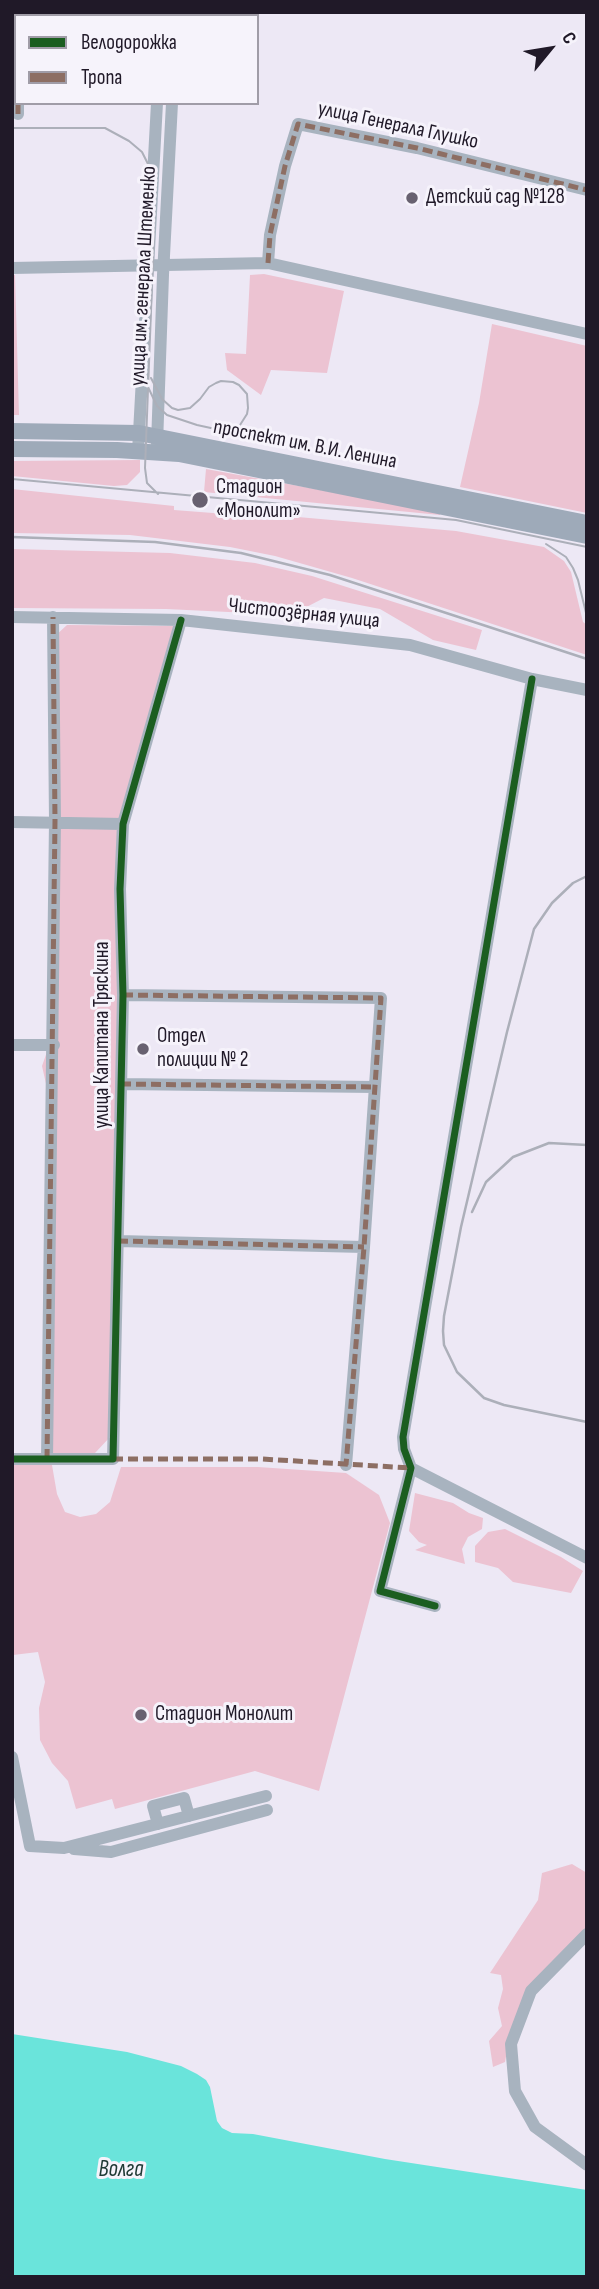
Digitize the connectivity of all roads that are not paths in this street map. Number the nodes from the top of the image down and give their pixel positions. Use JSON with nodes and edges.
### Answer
{"nodes":[{"id":1,"x":157,"y":105,"type":"edge"},
{"id":2,"x":172,"y":105,"type":"edge"},
{"id":3,"x":587,"y":190,"type":"edge"},
{"id":4,"x":268,"y":263,"type":"junction"},
{"id":5,"x":149,"y":264,"type":"junction"},
{"id":6,"x":163,"y":264,"type":"junction"},
{"id":7,"x":12,"y":268,"type":"edge"},
{"id":8,"x":587,"y":334,"type":"edge"},
{"id":9,"x":12,"y":431,"type":"edge"},
{"id":10,"x":139,"y":433,"type":"junction"},
{"id":11,"x":157,"y":444,"type":"junction"},
{"id":12,"x":12,"y":449,"type":"edge"},
{"id":13,"x":138,"y":451,"type":"junction"},
{"id":14,"x":587,"y":523,"type":"edge"},
{"id":15,"x":587,"y":536,"type":"edge"},
{"id":16,"x":12,"y":617,"type":"edge"},
{"id":17,"x":53,"y":617,"type":"junction"},
{"id":18,"x":181,"y":620,"type":"junction"},
{"id":19,"x":532,"y":679,"type":"junction"},
{"id":20,"x":587,"y":690,"type":"edge"},
{"id":21,"x":55,"y":821,"type":"junction"},
{"id":22,"x":12,"y":822,"type":"edge"},
{"id":23,"x":123,"y":824,"type":"junction"},
{"id":24,"x":123,"y":995,"type":"junction"},
{"id":25,"x":12,"y":1045,"type":"edge"},
{"id":26,"x":54,"y":1045,"type":"junction"},
{"id":27,"x":121,"y":1084,"type":"junction"},
{"id":28,"x":376,"y":1087,"type":"junction"},
{"id":29,"x":118,"y":1241,"type":"junction"},
{"id":30,"x":364,"y":1247,"type":"junction"},
{"id":31,"x":12,"y":1459,"type":"edge"},
{"id":32,"x":47,"y":1459,"type":"junction"},
{"id":33,"x":346,"y":1465,"type":"dead end"},
{"id":34,"x":411,"y":1468,"type":"junction"},
{"id":35,"x":587,"y":1558,"type":"edge"},
{"id":36,"x":435,"y":1606,"type":"dead end"},
{"id":37,"x":12,"y":1757,"type":"edge"},
{"id":38,"x":14,"y":1779,"type":"edge"},
{"id":39,"x":266,"y":1796,"type":"dead end"},
{"id":40,"x":169,"y":1802,"type":"junction"},
{"id":41,"x":267,"y":1810,"type":"dead end"},
{"id":42,"x":189,"y":1815,"type":"junction"},
{"id":43,"x":174,"y":1819,"type":"junction"},
{"id":44,"x":158,"y":1824,"type":"junction"},
{"id":45,"x":107,"y":1837,"type":"junction"},
{"id":46,"x":64,"y":1848,"type":"junction"},
{"id":47,"x":111,"y":1852,"type":"junction"},
{"id":48,"x":587,"y":1934,"type":"edge"},
{"id":49,"x":587,"y":2165,"type":"edge"}],
"edges":[{"from":1,"to":5,"type":"street","name":"улица им. генерала Штеменко"},
{"from":2,"to":6,"type":"street","name":"улица им. генерала Штеменко"},
{"from":3,"to":4,"type":"street","name":"улица Генерала Глушко"},
{"from":4,"to":6,"type":"street"},
{"from":4,"to":8,"type":"street"},
{"from":5,"to":6,"type":"street"},
{"from":5,"to":7,"type":"street"},
{"from":5,"to":10,"type":"street","name":"улица им. генерала Штеменко"},
{"from":6,"to":11,"type":"street","name":"улица им. генерала Штеменко"},
{"from":9,"to":10,"type":"main road","name":"проспект им. В.И. Ленина"},
{"from":10,"to":11,"type":"main road","name":"проспект им. В.И. Ленина"},
{"from":10,"to":13,"type":"street","name":"улица им. генерала Штеменко"},
{"from":11,"to":13,"type":"main road","name":"проспект им. В.И. Ленина"},
{"from":11,"to":14,"type":"main road","name":"проспект им. В.И. Ленина"},
{"from":11,"to":15,"type":"main road","name":"проспект им. В.И. Ленина"},
{"from":12,"to":13,"type":"main road","name":"проспект им. В.И. Ленина"},
{"from":16,"to":17,"type":"street","name":"Чистоозёрная улица"},
{"from":17,"to":18,"type":"street","name":"Чистоозёрная улица"},
{"from":17,"to":21,"type":"street"},
{"from":18,"to":19,"type":"street","name":"Чистоозёрная улица"},
{"from":18,"to":23,"type":"street","name":"улица Капитана Тряскина"},
{"from":19,"to":20,"type":"street","name":"Чистоозёрная улица"},
{"from":19,"to":34,"type":"street"},
{"from":21,"to":22,"type":"street"},
{"from":21,"to":23,"type":"street"},
{"from":21,"to":26,"type":"street"},
{"from":23,"to":24,"type":"street","name":"улица Капитана Тряскина"},
{"from":24,"to":27,"type":"street","name":"улица Капитана Тряскина"},
{"from":24,"to":28,"type":"street"},
{"from":25,"to":26,"type":"street"},
{"from":26,"to":32,"type":"street"},
{"from":27,"to":28,"type":"street"},
{"from":27,"to":29,"type":"street","name":"улица Капитана Тряскина"},
{"from":28,"to":30,"type":"street"},
{"from":29,"to":30,"type":"street"},
{"from":29,"to":32,"type":"street","name":"улица Капитана Тряскина"},
{"from":30,"to":33,"type":"street"},
{"from":31,"to":32,"type":"street"},
{"from":34,"to":35,"type":"street"},
{"from":34,"to":36,"type":"street"},
{"from":37,"to":38,"type":"street"},
{"from":38,"to":46,"type":"street"},
{"from":39,"to":42,"type":"street"},
{"from":40,"to":42,"type":"street"},
{"from":40,"to":43,"type":"street"},
{"from":40,"to":44,"type":"street"},
{"from":41,"to":47,"type":"street"},
{"from":42,"to":43,"type":"street"},
{"from":43,"to":44,"type":"street"},
{"from":44,"to":45,"type":"street"},
{"from":45,"to":46,"type":"street"},
{"from":45,"to":47,"type":"street"},
{"from":46,"to":47,"type":"street"},
{"from":48,"to":49,"type":"street"}]}
